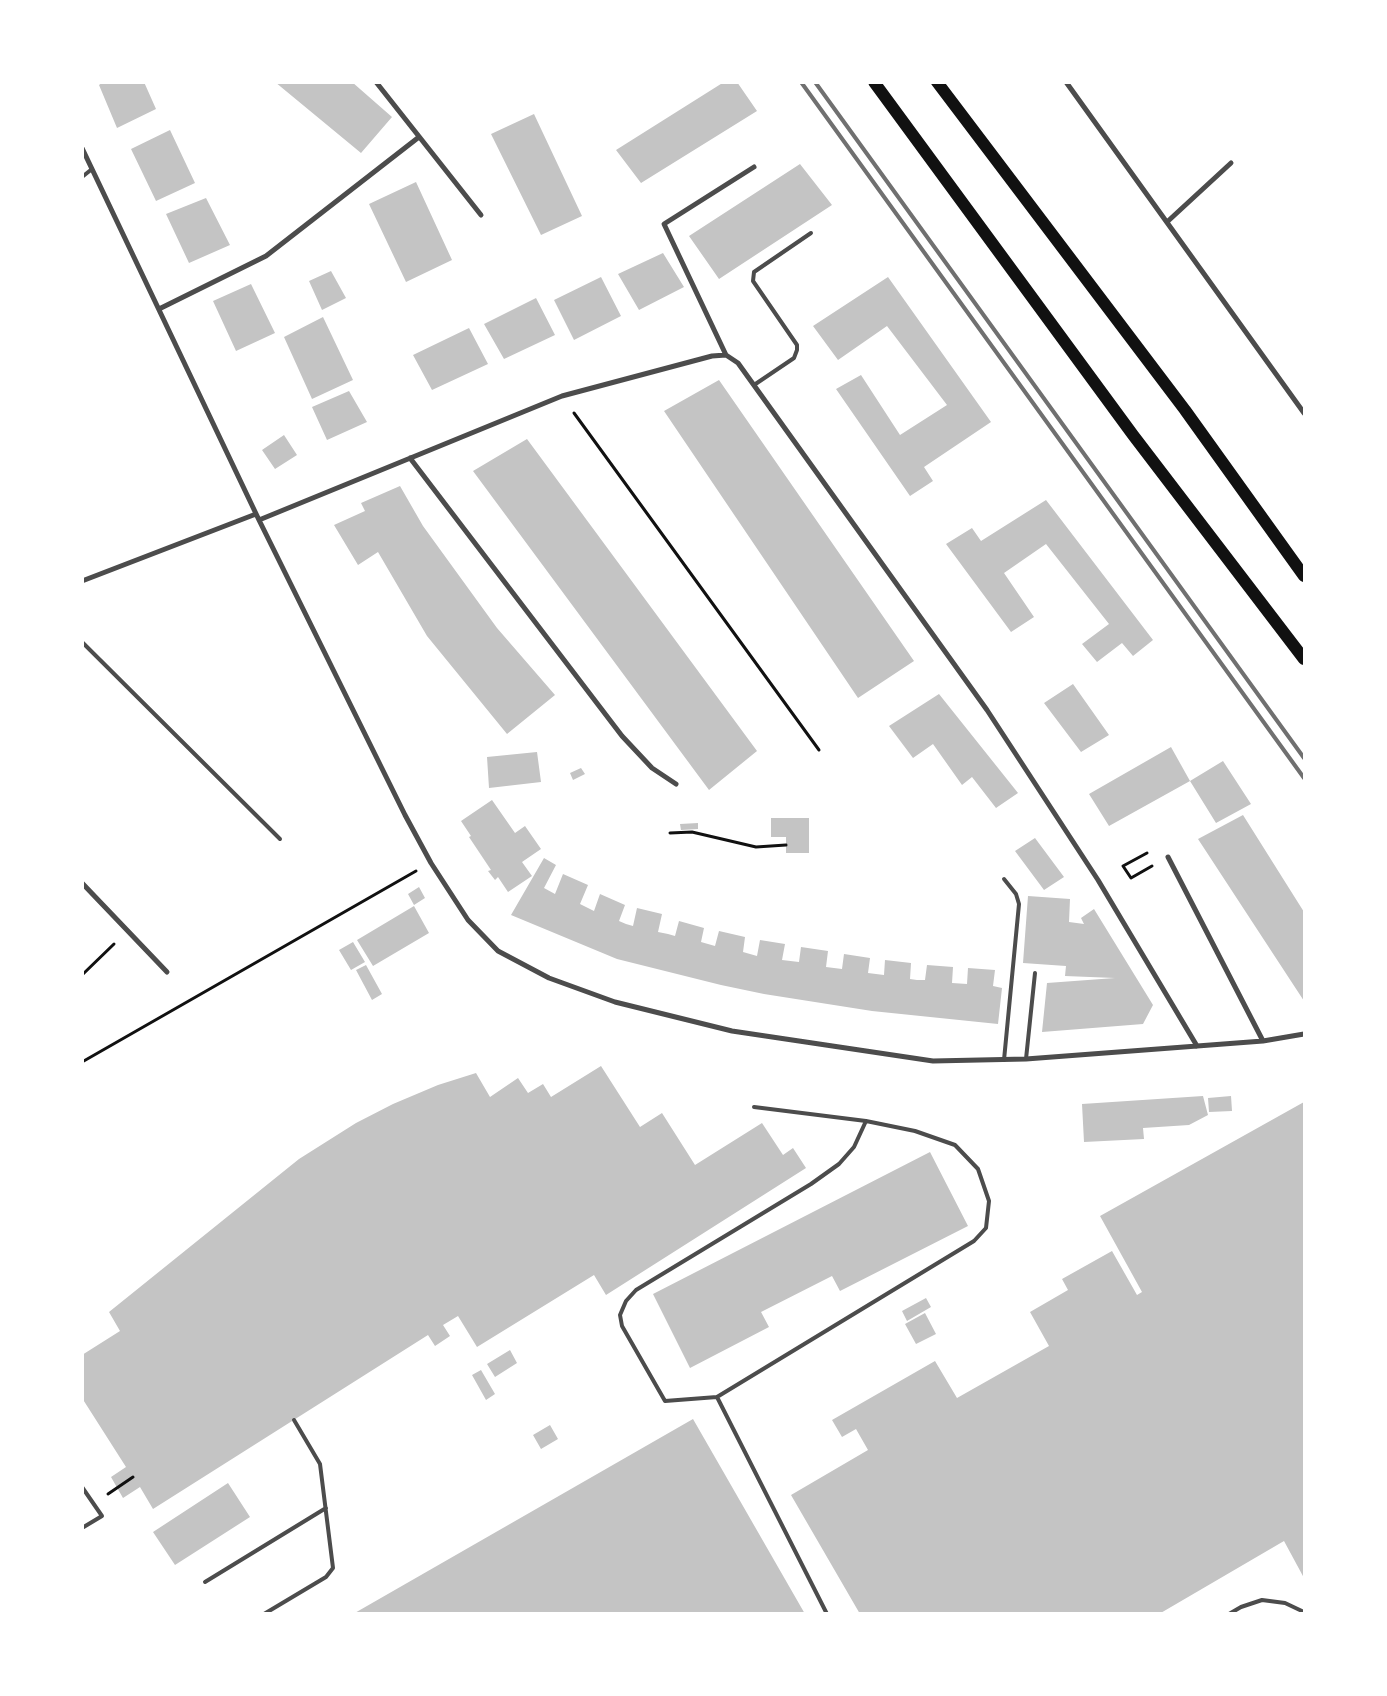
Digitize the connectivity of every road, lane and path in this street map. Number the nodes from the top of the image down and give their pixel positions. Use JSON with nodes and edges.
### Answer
{"nodes":[{"id":1,"x":376,"y":82,"type":"edge"},
{"id":2,"x":874,"y":82,"type":"edge"},
{"id":3,"x":936,"y":82,"type":"edge"},
{"id":4,"x":1066,"y":82,"type":"edge"},
{"id":5,"x":419,"y":137,"type":"junction"},
{"id":6,"x":82,"y":148,"type":"edge"},
{"id":7,"x":1231,"y":163,"type":"dead end"},
{"id":8,"x":754,"y":167,"type":"dead end"},
{"id":9,"x":92,"y":169,"type":"junction"},
{"id":10,"x":82,"y":177,"type":"edge"},
{"id":11,"x":481,"y":215,"type":"dead end"},
{"id":12,"x":1167,"y":222,"type":"junction"},
{"id":13,"x":811,"y":233,"type":"dead end"},
{"id":14,"x":159,"y":309,"type":"junction"},
{"id":15,"x":726,"y":355,"type":"junction"},
{"id":16,"x":754,"y":385,"type":"junction"},
{"id":17,"x":562,"y":396,"type":"junction"},
{"id":18,"x":1304,"y":413,"type":"edge"},
{"id":19,"x":410,"y":458,"type":"junction"},
{"id":20,"x":256,"y":514,"type":"junction"},
{"id":21,"x":259,"y":520,"type":"junction"},
{"id":22,"x":1304,"y":576,"type":"edge"},
{"id":23,"x":82,"y":581,"type":"edge"},
{"id":24,"x":82,"y":642,"type":"edge"},
{"id":25,"x":1304,"y":659,"type":"edge"},
{"id":26,"x":819,"y":750,"type":"dead end"},
{"id":27,"x":676,"y":784,"type":"dead end"},
{"id":28,"x":670,"y":833,"type":"dead end"},
{"id":29,"x":280,"y":839,"type":"dead end"},
{"id":30,"x":786,"y":845,"type":"dead end"},
{"id":31,"x":1147,"y":853,"type":"dead end"},
{"id":32,"x":1168,"y":857,"type":"joint"},
{"id":33,"x":431,"y":863,"type":"junction"},
{"id":34,"x":1004,"y":879,"type":"dead end"},
{"id":35,"x":82,"y":883,"type":"edge"},
{"id":36,"x":128,"y":932,"type":"junction"},
{"id":37,"x":167,"y":972,"type":"dead end"},
{"id":38,"x":1035,"y":972,"type":"dead end"},
{"id":39,"x":82,"y":975,"type":"edge"},
{"id":40,"x":1304,"y":1034,"type":"edge"},
{"id":41,"x":1263,"y":1041,"type":"junction"},
{"id":42,"x":1197,"y":1046,"type":"junction"},
{"id":43,"x":1026,"y":1059,"type":"junction"},
{"id":44,"x":1004,"y":1060,"type":"junction"},
{"id":45,"x":82,"y":1062,"type":"edge"},
{"id":46,"x":754,"y":1107,"type":"dead end"},
{"id":47,"x":866,"y":1121,"type":"junction"},
{"id":48,"x":717,"y":1397,"type":"junction"},
{"id":49,"x":294,"y":1420,"type":"dead end"},
{"id":50,"x":82,"y":1487,"type":"edge"},
{"id":51,"x":326,"y":1508,"type":"junction"},
{"id":52,"x":82,"y":1528,"type":"edge"},
{"id":53,"x":206,"y":1582,"type":"dead end"},
{"id":54,"x":1304,"y":1612,"type":"edge"},
{"id":55,"x":264,"y":1614,"type":"edge"},
{"id":56,"x":827,"y":1614,"type":"edge"},
{"id":57,"x":1228,"y":1614,"type":"edge"}],
"edges":[{"from":1,"to":5,"type":"street"},
{"from":2,"to":25,"type":"main road"},
{"from":3,"to":22,"type":"main road"},
{"from":4,"to":12,"type":"street"},
{"from":5,"to":11,"type":"street"},
{"from":5,"to":14,"type":"street"},
{"from":6,"to":9,"type":"street"},
{"from":7,"to":12,"type":"street"},
{"from":8,"to":15,"type":"street"},
{"from":9,"to":10,"type":"lane"},
{"from":9,"to":14,"type":"street"},
{"from":12,"to":18,"type":"street"},
{"from":13,"to":16,"type":"lane"},
{"from":14,"to":20,"type":"street"},
{"from":15,"to":16,"type":"street"},
{"from":15,"to":17,"type":"street"},
{"from":16,"to":42,"type":"street"},
{"from":17,"to":19,"type":"street"},
{"from":17,"to":26,"type":"path"},
{"from":19,"to":21,"type":"street"},
{"from":19,"to":27,"type":"street"},
{"from":20,"to":21,"type":"street"},
{"from":20,"to":23,"type":"street"},
{"from":21,"to":33,"type":"street"},
{"from":24,"to":29,"type":"lane"},
{"from":28,"to":30,"type":"path"},
{"from":31,"to":32,"type":"path"},
{"from":32,"to":41,"type":"street"},
{"from":33,"to":44,"type":"street"},
{"from":33,"to":45,"type":"path"},
{"from":34,"to":44,"type":"lane"},
{"from":35,"to":36,"type":"street"},
{"from":36,"to":37,"type":"street"},
{"from":36,"to":39,"type":"path"},
{"from":38,"to":43,"type":"lane"},
{"from":40,"to":41,"type":"street"},
{"from":41,"to":42,"type":"street"},
{"from":42,"to":43,"type":"street"},
{"from":43,"to":44,"type":"street"},
{"from":46,"to":47,"type":"lane"},
{"from":47,"to":48,"type":"lane"},
{"from":47,"to":48,"type":"lane"},
{"from":48,"to":56,"type":"lane"},
{"from":49,"to":51,"type":"lane"},
{"from":50,"to":52,"type":"lane"},
{"from":51,"to":53,"type":"lane"},
{"from":51,"to":55,"type":"lane"},
{"from":54,"to":57,"type":"lane"}]}
